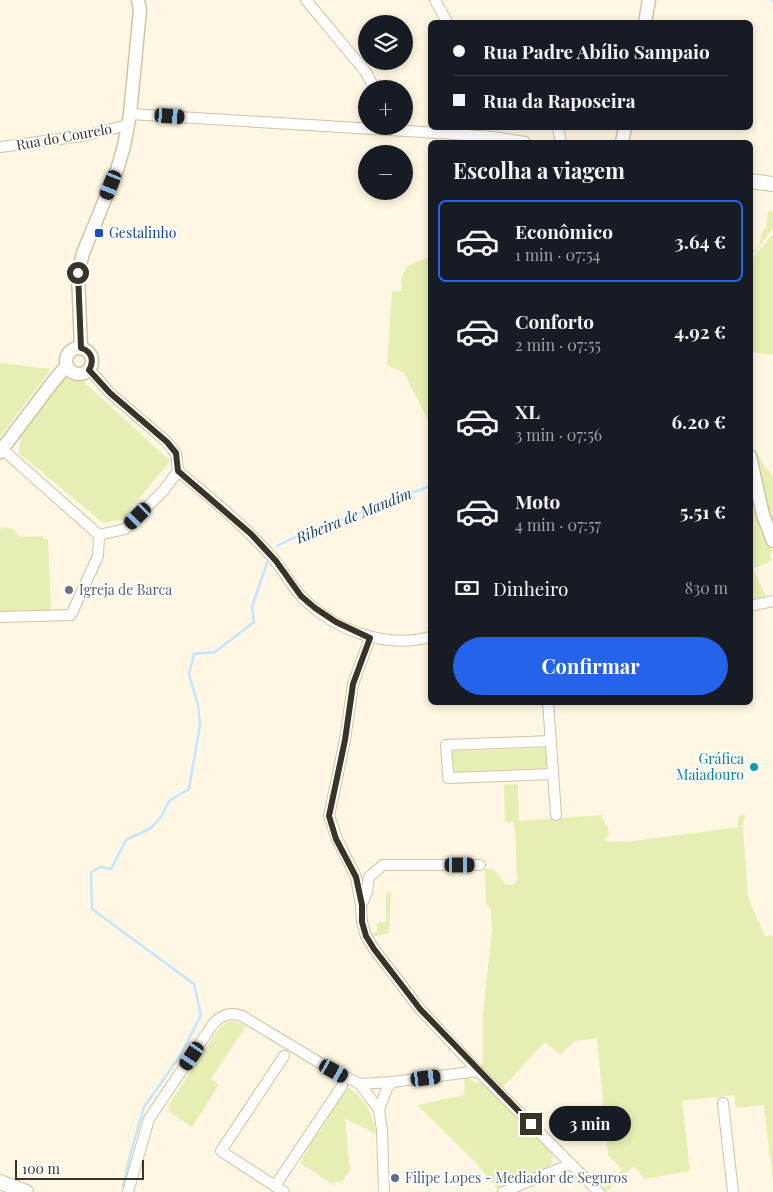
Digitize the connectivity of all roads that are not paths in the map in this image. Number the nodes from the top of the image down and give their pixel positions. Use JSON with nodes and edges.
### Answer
{"nodes":[{"id":1,"x":138,"y":0,"type":"edge"},
{"id":2,"x":306,"y":0,"type":"edge"},
{"id":3,"x":435,"y":0,"type":"edge"},
{"id":4,"x":649,"y":0,"type":"edge"},
{"id":5,"x":446,"y":20,"type":"edge"},
{"id":6,"x":645,"y":20,"type":"edge"},
{"id":7,"x":370,"y":80,"type":"edge"},
{"id":8,"x":129,"y":120,"type":"junction"},
{"id":9,"x":358,"y":126,"type":"edge"},
{"id":10,"x":413,"y":130,"type":"edge"},
{"id":11,"x":513,"y":140,"type":"edge"},
{"id":12,"x":0,"y":147,"type":"edge"},
{"id":13,"x":753,"y":181,"type":"edge"},
{"id":14,"x":773,"y":184,"type":"edge"},
{"id":15,"x":753,"y":189,"type":"edge"},
{"id":16,"x":773,"y":192,"type":"edge"},
{"id":17,"x":81,"y":348,"type":"junction"},
{"id":18,"x":67,"y":365,"type":"junction"},
{"id":19,"x":89,"y":370,"type":"junction"},
{"id":20,"x":1,"y":450,"type":"edge"},
{"id":21,"x":753,"y":470,"type":"edge"},
{"id":22,"x":178,"y":471,"type":"junction"},
{"id":23,"x":99,"y":535,"type":"junction"},
{"id":24,"x":773,"y":541,"type":"edge"},
{"id":25,"x":773,"y":601,"type":"edge"},
{"id":26,"x":753,"y":605,"type":"edge"},
{"id":27,"x":0,"y":617,"type":"edge"},
{"id":28,"x":428,"y":637,"type":"edge"},
{"id":29,"x":370,"y":638,"type":"junction"},
{"id":30,"x":548,"y":705,"type":"edge"},
{"id":31,"x":551,"y":741,"type":"junction"},
{"id":32,"x":553,"y":774,"type":"junction"},
{"id":33,"x":556,"y":814,"type":"dead end"},
{"id":34,"x":480,"y":865,"type":"dead end"},
{"id":35,"x":362,"y":905,"type":"junction"},
{"id":36,"x":284,"y":1056,"type":"dead end"},
{"id":37,"x":478,"y":1071,"type":"junction"},
{"id":38,"x":392,"y":1082,"type":"junction"},
{"id":39,"x":360,"y":1084,"type":"junction"},
{"id":40,"x":342,"y":1086,"type":"dead end"},
{"id":41,"x":723,"y":1102,"type":"dead end"},
{"id":42,"x":379,"y":1110,"type":"junction"},
{"id":43,"x":571,"y":1164,"type":"junction"},
{"id":44,"x":0,"y":1182,"type":"edge"},
{"id":45,"x":279,"y":1189,"type":"edge"},
{"id":46,"x":26,"y":1192,"type":"edge"},
{"id":47,"x":128,"y":1192,"type":"edge"},
{"id":48,"x":384,"y":1192,"type":"edge"},
{"id":49,"x":503,"y":1192,"type":"edge"},
{"id":50,"x":599,"y":1192,"type":"edge"},
{"id":51,"x":733,"y":1192,"type":"edge"}],
"edges":[{"from":1,"to":8,"type":"street"},
{"from":2,"to":7,"type":"street"},
{"from":3,"to":5,"type":"street"},
{"from":4,"to":6,"type":"street"},
{"from":8,"to":9,"type":"street","name":"Rua do Courelo"},
{"from":8,"to":12,"type":"street","name":"Rua do Courelo"},
{"from":8,"to":17,"type":"street"},
{"from":10,"to":11,"type":"street","name":"Rua do Courelo"},
{"from":13,"to":14,"type":"main road"},
{"from":15,"to":16,"type":"main road"},
{"from":17,"to":18,"type":"street"},
{"from":17,"to":19,"type":"street"},
{"from":18,"to":19,"type":"street"},
{"from":18,"to":20,"type":"street"},
{"from":19,"to":22,"type":"street"},
{"from":20,"to":23,"type":"street"},
{"from":21,"to":24,"type":"street"},
{"from":22,"to":23,"type":"street"},
{"from":22,"to":29,"type":"street"},
{"from":23,"to":27,"type":"street"},
{"from":25,"to":26,"type":"street"},
{"from":28,"to":29,"type":"street"},
{"from":29,"to":35,"type":"street"},
{"from":30,"to":31,"type":"street"},
{"from":31,"to":32,"type":"street"},
{"from":31,"to":32,"type":"street"},
{"from":32,"to":33,"type":"street"},
{"from":34,"to":35,"type":"street"},
{"from":35,"to":37,"type":"street"},
{"from":36,"to":45,"type":"street"},
{"from":37,"to":38,"type":"street"},
{"from":37,"to":43,"type":"street"},
{"from":38,"to":39,"type":"street"},
{"from":38,"to":42,"type":"street"},
{"from":39,"to":42,"type":"street"},
{"from":39,"to":47,"type":"street"},
{"from":40,"to":45,"type":"street"},
{"from":41,"to":51,"type":"street"},
{"from":42,"to":48,"type":"street"},
{"from":43,"to":49,"type":"street"},
{"from":43,"to":50,"type":"street"},
{"from":44,"to":46,"type":"main road"}]}
